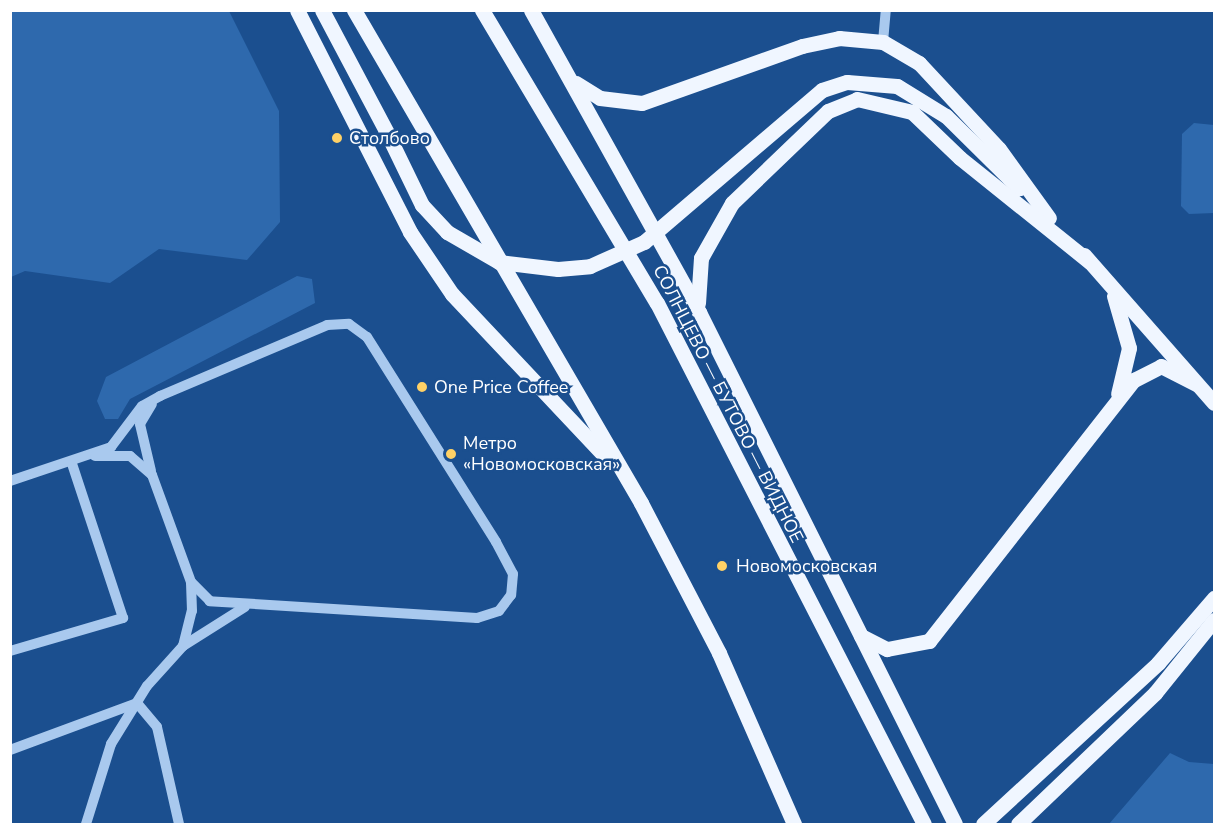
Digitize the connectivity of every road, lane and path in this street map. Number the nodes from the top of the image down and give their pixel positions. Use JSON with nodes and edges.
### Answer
{"nodes":[{"id":1,"x":297,"y":10,"type":"edge"},
{"id":2,"x":322,"y":10,"type":"edge"},
{"id":3,"x":354,"y":10,"type":"edge"},
{"id":4,"x":482,"y":10,"type":"edge"},
{"id":5,"x":531,"y":10,"type":"edge"},
{"id":6,"x":886,"y":10,"type":"edge"},
{"id":7,"x":884,"y":42,"type":"junction"},
{"id":8,"x":575,"y":82,"type":"junction"},
{"id":9,"x":1049,"y":218,"type":"junction"},
{"id":10,"x":1090,"y":262,"type":"junction"},
{"id":11,"x":1105,"y":277,"type":"junction"},
{"id":12,"x":699,"y":312,"type":"junction"},
{"id":13,"x":1196,"y":384,"type":"junction"},
{"id":14,"x":160,"y":396,"type":"junction"},
{"id":15,"x":1117,"y":397,"type":"junction"},
{"id":16,"x":1215,"y":403,"type":"edge"},
{"id":17,"x":95,"y":456,"type":"junction"},
{"id":18,"x":72,"y":464,"type":"junction"},
{"id":19,"x":152,"y":475,"type":"junction"},
{"id":20,"x":10,"y":481,"type":"edge"},
{"id":21,"x":641,"y":503,"type":"junction"},
{"id":22,"x":191,"y":582,"type":"junction"},
{"id":23,"x":1215,"y":598,"type":"edge"},
{"id":24,"x":248,"y":606,"type":"junction"},
{"id":25,"x":1215,"y":620,"type":"edge"},
{"id":26,"x":857,"y":632,"type":"junction"},
{"id":27,"x":183,"y":646,"type":"junction"},
{"id":28,"x":10,"y":651,"type":"edge"},
{"id":29,"x":137,"y":703,"type":"junction"},
{"id":30,"x":10,"y":750,"type":"edge"},
{"id":31,"x":86,"y":825,"type":"edge"},
{"id":32,"x":180,"y":825,"type":"edge"},
{"id":33,"x":794,"y":825,"type":"edge"},
{"id":34,"x":924,"y":825,"type":"edge"},
{"id":35,"x":955,"y":825,"type":"edge"},
{"id":36,"x":983,"y":825,"type":"edge"},
{"id":37,"x":1018,"y":825,"type":"edge"}],
"edges":[{"from":1,"to":21,"type":"main road"},
{"from":2,"to":9,"type":"main road","bridge":true},
{"from":3,"to":21,"type":"main road"},
{"from":4,"to":34,"type":"main road","name":"СОЛНЦЕВО — БУТОВО — ВИДНОЕ"},
{"from":5,"to":8,"type":"main road"},
{"from":6,"to":7,"type":"street"},
{"from":7,"to":8,"type":"main road"},
{"from":7,"to":9,"type":"main road"},
{"from":8,"to":12,"type":"main road"},
{"from":9,"to":10,"type":"main road"},
{"from":10,"to":11,"type":"main road"},
{"from":10,"to":12,"type":"main road"},
{"from":11,"to":13,"type":"main road"},
{"from":11,"to":15,"type":"main road"},
{"from":12,"to":26,"type":"main road"},
{"from":13,"to":15,"type":"main road"},
{"from":13,"to":16,"type":"main road"},
{"from":14,"to":17,"type":"street"},
{"from":14,"to":19,"type":"street"},
{"from":14,"to":24,"type":"street"},
{"from":15,"to":26,"type":"main road"},
{"from":17,"to":18,"type":"street"},
{"from":17,"to":19,"type":"street"},
{"from":18,"to":20,"type":"street"},
{"from":18,"to":28,"type":"street"},
{"from":19,"to":22,"type":"street"},
{"from":21,"to":33,"type":"main road"},
{"from":22,"to":24,"type":"street"},
{"from":22,"to":27,"type":"street"},
{"from":23,"to":36,"type":"main road"},
{"from":24,"to":27,"type":"street"},
{"from":25,"to":37,"type":"main road"},
{"from":26,"to":35,"type":"main road"},
{"from":27,"to":29,"type":"street"},
{"from":29,"to":30,"type":"street"},
{"from":29,"to":31,"type":"street"},
{"from":29,"to":32,"type":"street"}]}
